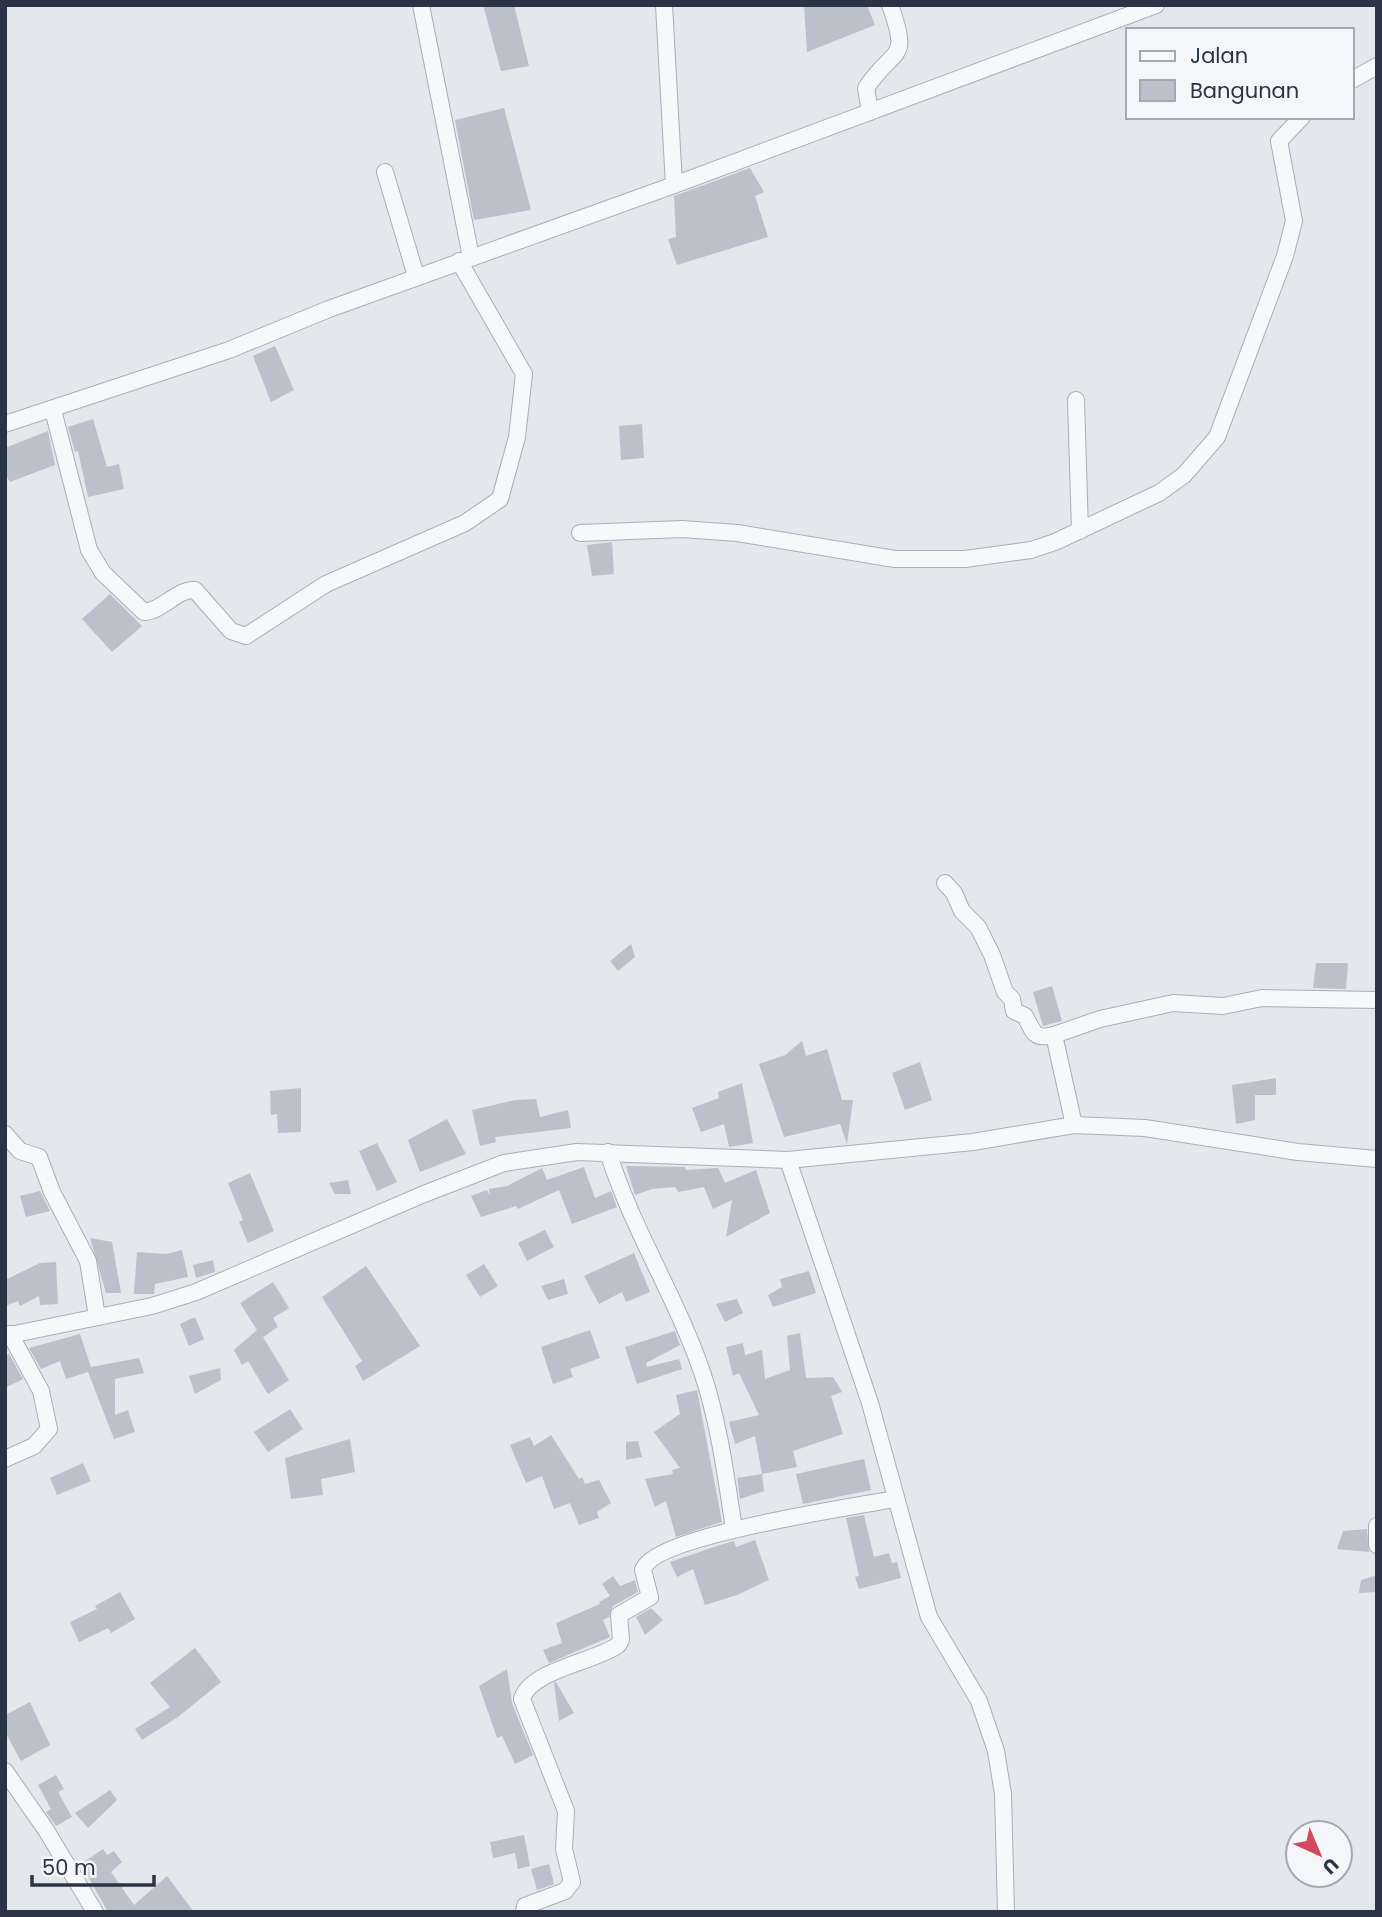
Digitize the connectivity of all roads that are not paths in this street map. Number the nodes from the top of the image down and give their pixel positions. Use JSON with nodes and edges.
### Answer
{"nodes":[{"id":1,"x":421,"y":5,"type":"edge"},
{"id":2,"x":664,"y":5,"type":"edge"},
{"id":3,"x":890,"y":5,"type":"edge"},
{"id":4,"x":1156,"y":5,"type":"edge"},
{"id":5,"x":1377,"y":66,"type":"edge"},
{"id":6,"x":1354,"y":79,"type":"edge"},
{"id":7,"x":870,"y":112,"type":"junction"},
{"id":8,"x":1300,"y":119,"type":"edge"},
{"id":9,"x":384,"y":172,"type":"dead end"},
{"id":10,"x":674,"y":185,"type":"junction"},
{"id":11,"x":465,"y":259,"type":"junction"},
{"id":12,"x":416,"y":276,"type":"junction"},
{"id":13,"x":1076,"y":400,"type":"dead end"},
{"id":14,"x":53,"y":410,"type":"junction"},
{"id":15,"x":5,"y":424,"type":"edge"},
{"id":16,"x":1080,"y":531,"type":"junction"},
{"id":17,"x":580,"y":533,"type":"dead end"},
{"id":18,"x":945,"y":883,"type":"dead end"},
{"id":19,"x":1377,"y":1000,"type":"edge"},
{"id":20,"x":1054,"y":1035,"type":"junction"},
{"id":21,"x":1074,"y":1125,"type":"junction"},
{"id":22,"x":5,"y":1134,"type":"edge"},
{"id":23,"x":608,"y":1152,"type":"junction"},
{"id":24,"x":1377,"y":1158,"type":"edge"},
{"id":25,"x":788,"y":1160,"type":"junction"},
{"id":26,"x":97,"y":1317,"type":"junction"},
{"id":27,"x":8,"y":1335,"type":"edge"},
{"id":28,"x":5,"y":1459,"type":"edge"},
{"id":29,"x":895,"y":1499,"type":"junction"},
{"id":30,"x":1377,"y":1526,"type":"edge"},
{"id":31,"x":734,"y":1529,"type":"junction"},
{"id":32,"x":1377,"y":1545,"type":"edge"},
{"id":33,"x":5,"y":1771,"type":"edge"},
{"id":34,"x":95,"y":1912,"type":"edge"},
{"id":35,"x":524,"y":1912,"type":"edge"},
{"id":36,"x":1006,"y":1912,"type":"edge"}],
"edges":[{"from":1,"to":11,"type":"street"},
{"from":2,"to":10,"type":"street"},
{"from":3,"to":7,"type":"street"},
{"from":4,"to":7,"type":"street"},
{"from":5,"to":6,"type":"street"},
{"from":7,"to":10,"type":"street"},
{"from":8,"to":16,"type":"street"},
{"from":9,"to":12,"type":"street"},
{"from":10,"to":11,"type":"street"},
{"from":11,"to":12,"type":"street"},
{"from":11,"to":14,"type":"street"},
{"from":12,"to":14,"type":"street"},
{"from":13,"to":16,"type":"street"},
{"from":14,"to":15,"type":"street"},
{"from":16,"to":17,"type":"street"},
{"from":18,"to":20,"type":"street"},
{"from":19,"to":20,"type":"street"},
{"from":20,"to":21,"type":"street"},
{"from":21,"to":24,"type":"street"},
{"from":21,"to":25,"type":"street"},
{"from":22,"to":26,"type":"street"},
{"from":23,"to":25,"type":"street"},
{"from":23,"to":26,"type":"street"},
{"from":23,"to":31,"type":"street"},
{"from":25,"to":29,"type":"street"},
{"from":26,"to":27,"type":"street"},
{"from":27,"to":28,"type":"street"},
{"from":29,"to":31,"type":"street"},
{"from":29,"to":36,"type":"street"},
{"from":30,"to":32,"type":"street"},
{"from":31,"to":35,"type":"street"},
{"from":33,"to":34,"type":"street"}]}
